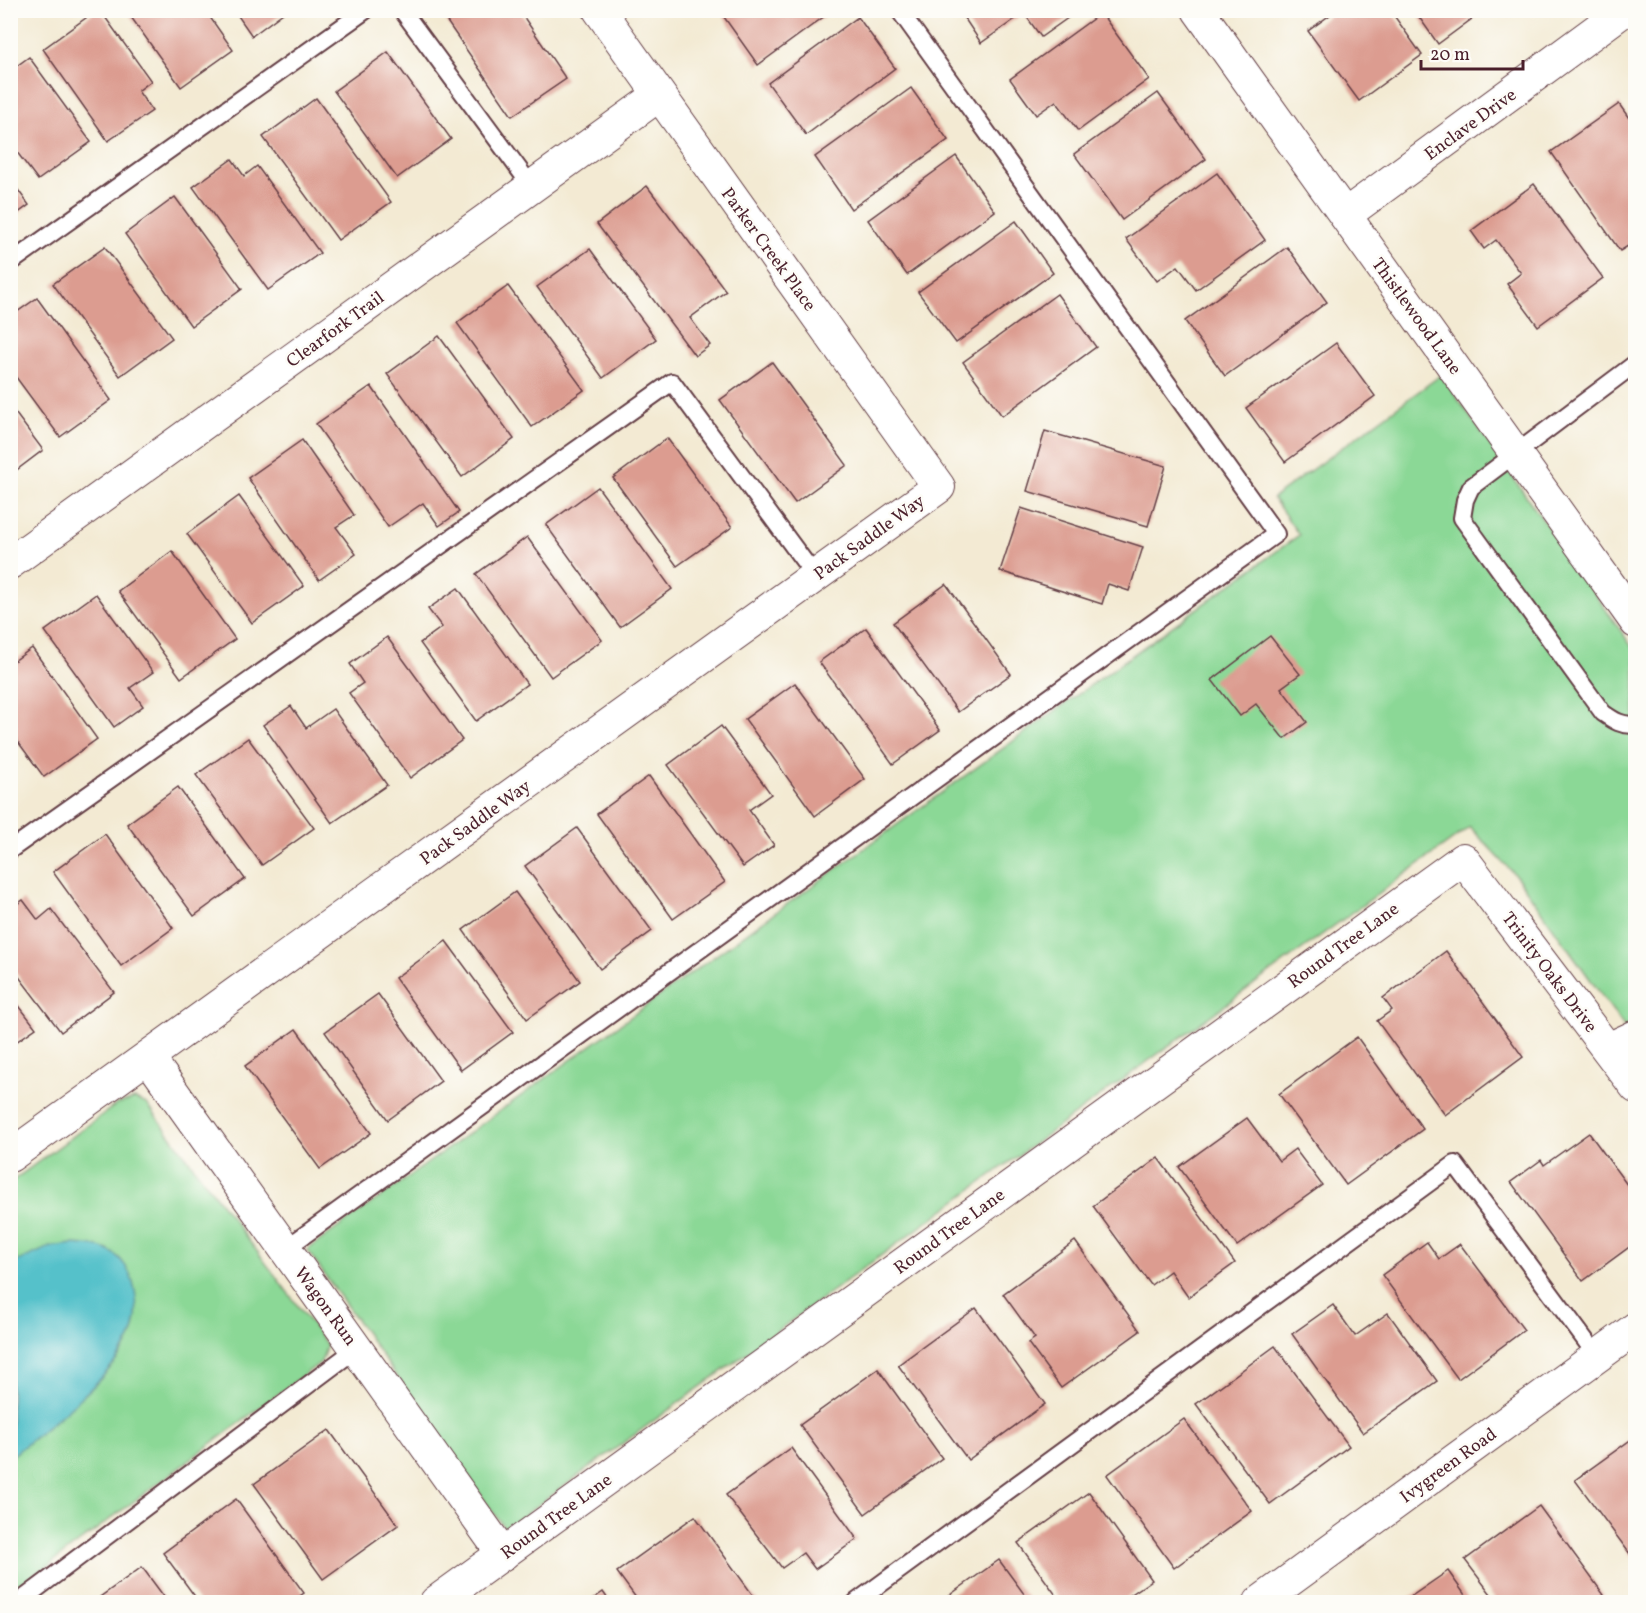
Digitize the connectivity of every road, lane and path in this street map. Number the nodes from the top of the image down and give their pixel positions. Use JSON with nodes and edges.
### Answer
{"nodes":[{"id":1,"x":366,"y":10,"type":"edge"},
{"id":2,"x":402,"y":10,"type":"edge"},
{"id":3,"x":599,"y":10,"type":"edge"},
{"id":4,"x":899,"y":10,"type":"edge"},
{"id":5,"x":1624,"y":10,"type":"edge"},
{"id":6,"x":1203,"y":12,"type":"edge"},
{"id":7,"x":659,"y":95,"type":"junction"},
{"id":8,"x":532,"y":187,"type":"junction"},
{"id":9,"x":1345,"y":215,"type":"junction"},
{"id":10,"x":10,"y":263,"type":"edge"},
{"id":11,"x":1635,"y":363,"type":"edge"},
{"id":12,"x":1515,"y":453,"type":"junction"},
{"id":13,"x":939,"y":487,"type":"joint"},
{"id":14,"x":10,"y":563,"type":"edge"},
{"id":15,"x":815,"y":576,"type":"junction"},
{"id":16,"x":1635,"y":622,"type":"edge"},
{"id":17,"x":1635,"y":724,"type":"edge"},
{"id":18,"x":10,"y":850,"type":"edge"},
{"id":19,"x":1463,"y":859,"type":"joint"},
{"id":20,"x":1622,"y":1042,"type":"edge"},
{"id":21,"x":148,"y":1057,"type":"junction"},
{"id":22,"x":1635,"y":1087,"type":"edge"},
{"id":23,"x":10,"y":1156,"type":"edge"},
{"id":24,"x":285,"y":1249,"type":"junction"},
{"id":25,"x":1635,"y":1328,"type":"edge"},
{"id":26,"x":356,"y":1348,"type":"junction"},
{"id":27,"x":1597,"y":1356,"type":"junction"},
{"id":28,"x":503,"y":1554,"type":"junction"},
{"id":29,"x":19,"y":1602,"type":"edge"},
{"id":30,"x":436,"y":1602,"type":"edge"},
{"id":31,"x":856,"y":1602,"type":"edge"},
{"id":32,"x":1260,"y":1602,"type":"edge"}],
"edges":[{"from":1,"to":10,"type":"lane"},
{"from":2,"to":8,"type":"lane"},
{"from":3,"to":7,"type":"street","name":"Parker Creek Place"},
{"from":4,"to":24,"type":"lane"},
{"from":5,"to":9,"type":"street","name":"Enclave Drive"},
{"from":6,"to":9,"type":"street","name":"Thistlewood Lane"},
{"from":7,"to":8,"type":"street","name":"Clearfork Trail"},
{"from":7,"to":13,"type":"street","name":"Parker Creek Place"},
{"from":8,"to":14,"type":"street","name":"Clearfork Trail"},
{"from":9,"to":12,"type":"street","name":"Thistlewood Lane"},
{"from":11,"to":12,"type":"lane"},
{"from":12,"to":16,"type":"street","name":"Thistlewood Lane"},
{"from":12,"to":17,"type":"lane"},
{"from":13,"to":15,"type":"street","name":"Pack Saddle Way"},
{"from":15,"to":18,"type":"lane"},
{"from":15,"to":21,"type":"street","name":"Pack Saddle Way"},
{"from":19,"to":20,"type":"street","name":"Trinity Oaks Drive"},
{"from":19,"to":28,"type":"street","name":"Round Tree Lane"},
{"from":20,"to":22,"type":"street","name":"Trinity Oaks Drive"},
{"from":21,"to":23,"type":"street","name":"Pack Saddle Way"},
{"from":21,"to":24,"type":"street","name":"Wagon Run"},
{"from":24,"to":26,"type":"street","name":"Wagon Run"},
{"from":25,"to":27,"type":"street","name":"Ivygreen Road"},
{"from":26,"to":28,"type":"street","name":"Wagon Run"},
{"from":26,"to":29,"type":"lane"},
{"from":27,"to":31,"type":"lane"},
{"from":27,"to":32,"type":"street","name":"Ivygreen Road"},
{"from":28,"to":30,"type":"street","name":"Round Tree Lane"}]}
